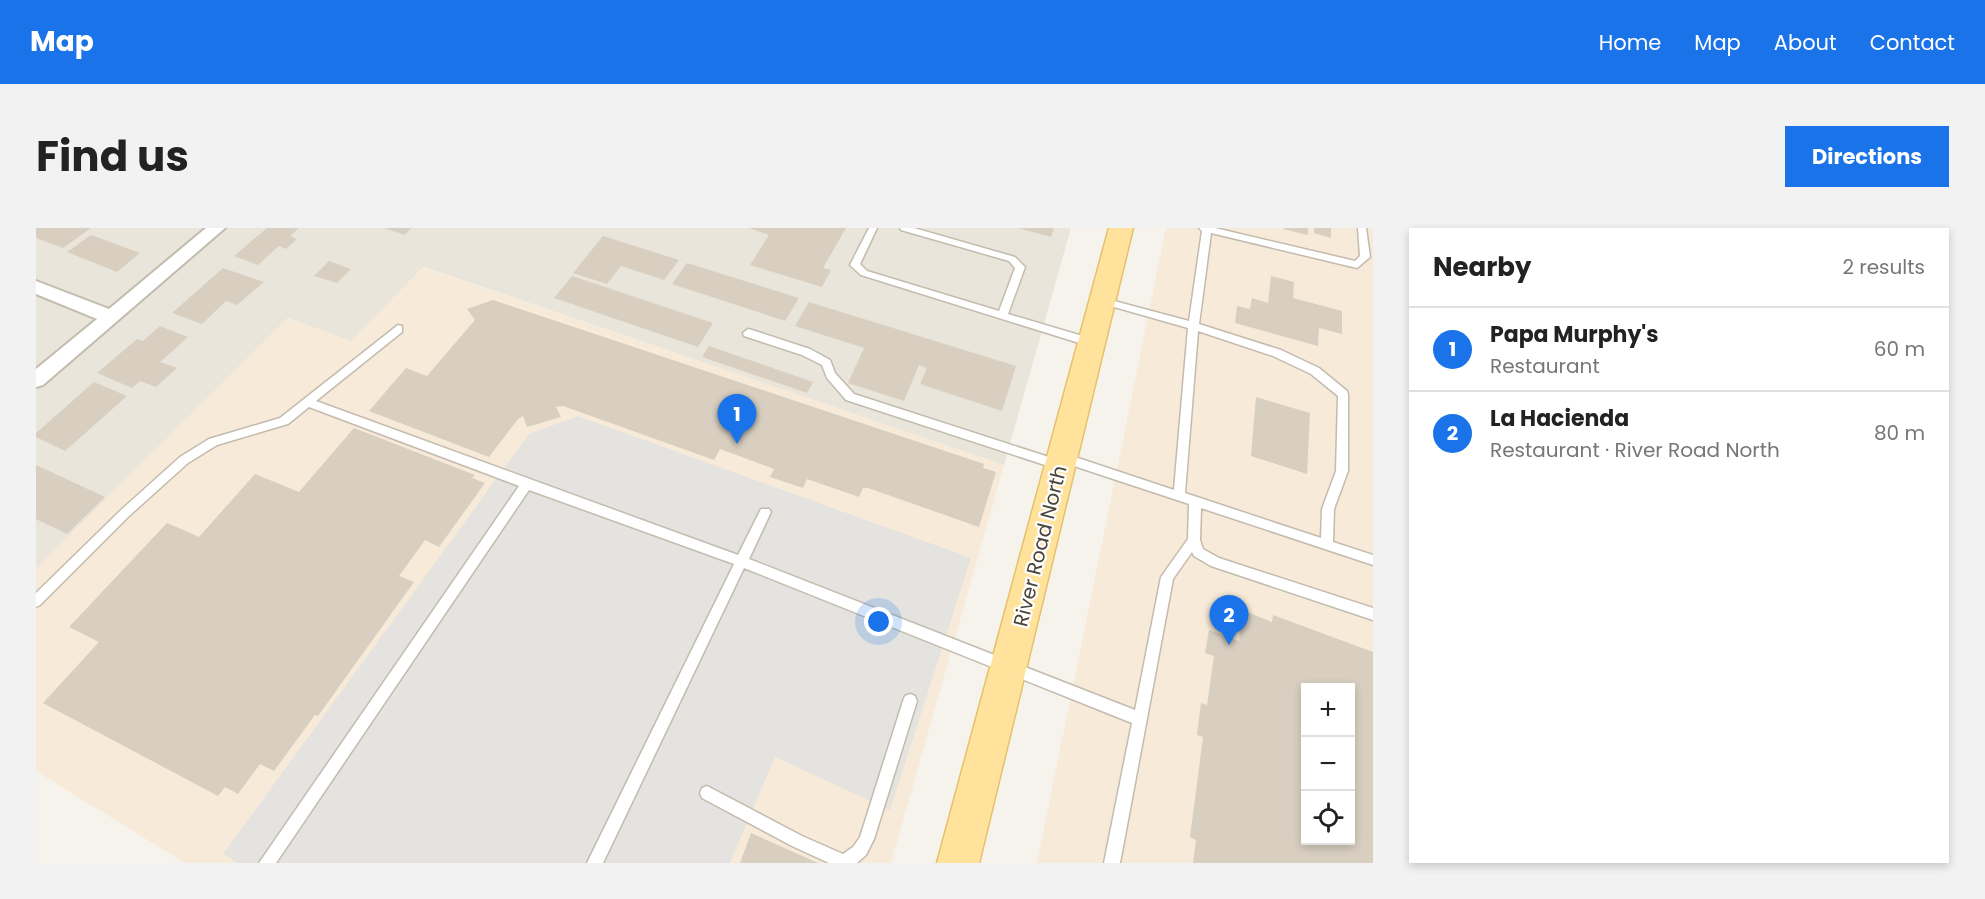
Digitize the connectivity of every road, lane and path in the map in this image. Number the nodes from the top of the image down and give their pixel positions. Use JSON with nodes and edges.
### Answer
{"nodes":[{"id":1,"x":218,"y":228,"type":"edge"},
{"id":2,"x":873,"y":228,"type":"edge"},
{"id":3,"x":904,"y":228,"type":"edge"},
{"id":4,"x":1121,"y":228,"type":"edge"},
{"id":5,"x":1206,"y":228,"type":"edge"},
{"id":6,"x":1362,"y":228,"type":"edge"},
{"id":7,"x":36,"y":287,"type":"edge"},
{"id":8,"x":1103,"y":301,"type":"junction"},
{"id":9,"x":1002,"y":315,"type":"junction"},
{"id":10,"x":111,"y":317,"type":"junction"},
{"id":11,"x":1194,"y":326,"type":"junction"},
{"id":12,"x":398,"y":329,"type":"dead end"},
{"id":13,"x":748,"y":333,"type":"dead end"},
{"id":14,"x":1092,"y":343,"type":"junction"},
{"id":15,"x":36,"y":380,"type":"edge"},
{"id":16,"x":308,"y":402,"type":"junction"},
{"id":17,"x":1062,"y":462,"type":"junction"},
{"id":18,"x":527,"y":484,"type":"junction"},
{"id":19,"x":1179,"y":496,"type":"junction"},
{"id":20,"x":1195,"y":502,"type":"junction"},
{"id":21,"x":765,"y":512,"type":"dead end"},
{"id":22,"x":1194,"y":540,"type":"junction"},
{"id":23,"x":1327,"y":545,"type":"junction"},
{"id":24,"x":1373,"y":560,"type":"edge"},
{"id":25,"x":741,"y":561,"type":"junction"},
{"id":26,"x":36,"y":601,"type":"edge"},
{"id":27,"x":1373,"y":614,"type":"edge"},
{"id":28,"x":1008,"y":669,"type":"junction"},
{"id":29,"x":910,"y":701,"type":"dead end"},
{"id":30,"x":1140,"y":719,"type":"junction"},
{"id":31,"x":708,"y":793,"type":"dead end"},
{"id":32,"x":267,"y":863,"type":"edge"},
{"id":33,"x":595,"y":863,"type":"edge"},
{"id":34,"x":958,"y":863,"type":"edge"},
{"id":35,"x":1112,"y":863,"type":"edge"}],
"edges":[{"from":1,"to":10,"type":"street"},
{"from":2,"to":9,"type":"lane"},
{"from":3,"to":9,"type":"lane"},
{"from":4,"to":8,"type":"main road","name":"River Road North"},
{"from":5,"to":6,"type":"lane"},
{"from":5,"to":11,"type":"lane"},
{"from":7,"to":10,"type":"street"},
{"from":8,"to":11,"type":"lane"},
{"from":8,"to":14,"type":"main road","name":"River Road North"},
{"from":9,"to":14,"type":"lane"},
{"from":10,"to":15,"type":"street"},
{"from":11,"to":19,"type":"lane"},
{"from":11,"to":23,"type":"lane"},
{"from":12,"to":16,"type":"lane"},
{"from":13,"to":17,"type":"lane"},
{"from":14,"to":17,"type":"main road","name":"River Road North"},
{"from":16,"to":18,"type":"lane"},
{"from":16,"to":26,"type":"lane"},
{"from":17,"to":19,"type":"lane"},
{"from":17,"to":28,"type":"main road","name":"River Road North"},
{"from":18,"to":25,"type":"lane"},
{"from":18,"to":32,"type":"lane"},
{"from":19,"to":20,"type":"lane"},
{"from":20,"to":22,"type":"lane"},
{"from":20,"to":23,"type":"lane"},
{"from":21,"to":25,"type":"lane"},
{"from":22,"to":27,"type":"lane"},
{"from":22,"to":30,"type":"lane"},
{"from":23,"to":24,"type":"lane"},
{"from":25,"to":28,"type":"lane"},
{"from":25,"to":33,"type":"lane"},
{"from":28,"to":30,"type":"lane"},
{"from":28,"to":34,"type":"main road","name":"River Road North"},
{"from":29,"to":31,"type":"lane"},
{"from":30,"to":35,"type":"lane"}]}
